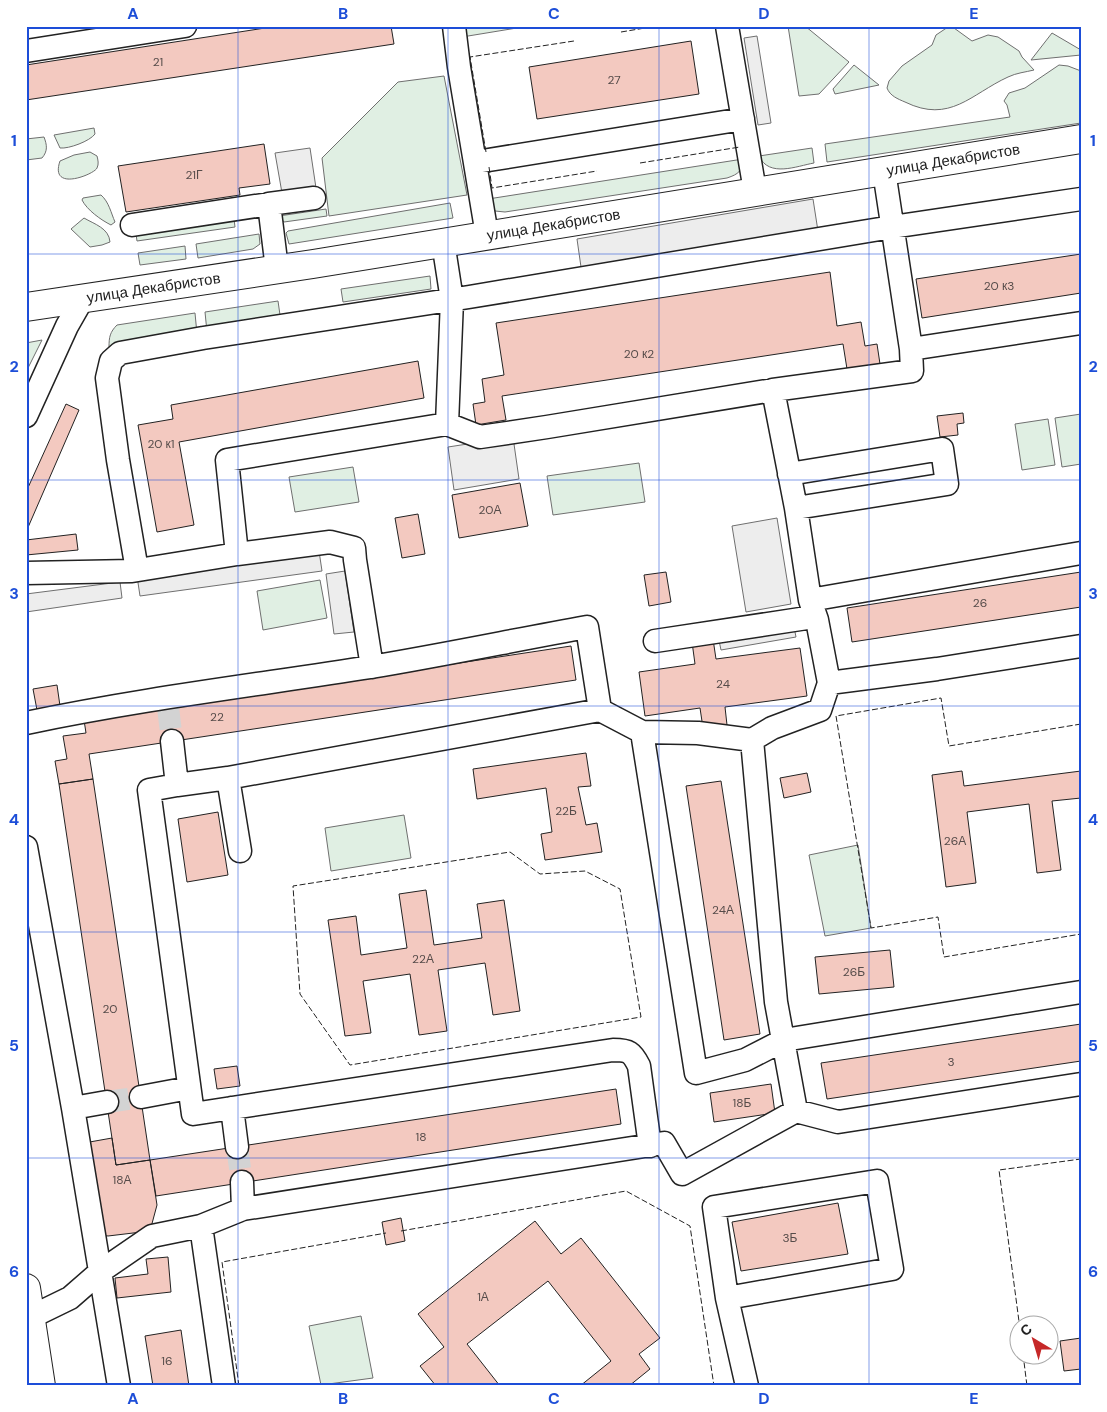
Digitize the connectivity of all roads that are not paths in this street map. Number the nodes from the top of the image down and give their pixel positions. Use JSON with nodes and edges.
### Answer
{"nodes":[{"id":1,"x":185,"y":26,"type":"edge"},
{"id":2,"x":454,"y":26,"type":"edge"},
{"id":3,"x":727,"y":26,"type":"edge"},
{"id":4,"x":26,"y":51,"type":"edge"},
{"id":5,"x":743,"y":119,"type":"junction"},
{"id":6,"x":1081,"y":139,"type":"edge"},
{"id":7,"x":476,"y":162,"type":"junction"},
{"id":8,"x":884,"y":171,"type":"junction"},
{"id":9,"x":755,"y":191,"type":"junction"},
{"id":10,"x":314,"y":198,"type":"dead end"},
{"id":11,"x":1081,"y":200,"type":"edge"},
{"id":12,"x":269,"y":204,"type":"junction"},
{"id":13,"x":132,"y":225,"type":"dead end"},
{"id":14,"x":892,"y":228,"type":"junction"},
{"id":15,"x":487,"y":235,"type":"junction"},
{"id":16,"x":443,"y":242,"type":"junction"},
{"id":17,"x":277,"y":269,"type":"junction"},
{"id":18,"x":83,"y":298,"type":"junction"},
{"id":19,"x":452,"y":300,"type":"junction"},
{"id":20,"x":26,"y":307,"type":"edge"},
{"id":21,"x":1081,"y":323,"type":"edge"},
{"id":22,"x":911,"y":349,"type":"junction"},
{"id":23,"x":773,"y":390,"type":"junction"},
{"id":24,"x":26,"y":416,"type":"edge"},
{"id":25,"x":447,"y":424,"type":"junction"},
{"id":26,"x":789,"y":474,"type":"junction"},
{"id":27,"x":796,"y":508,"type":"junction"},
{"id":28,"x":1081,"y":553,"type":"edge"},
{"id":29,"x":237,"y":554,"type":"junction"},
{"id":30,"x":137,"y":570,"type":"junction"},
{"id":31,"x":26,"y":573,"type":"edge"},
{"id":32,"x":814,"y":610,"type":"junction"},
{"id":33,"x":655,"y":641,"type":"dead end"},
{"id":34,"x":1081,"y":646,"type":"edge"},
{"id":35,"x":372,"y":667,"type":"junction"},
{"id":36,"x":829,"y":683,"type":"junction"},
{"id":37,"x":600,"y":710,"type":"junction"},
{"id":38,"x":26,"y":723,"type":"edge"},
{"id":39,"x":642,"y":732,"type":"junction"},
{"id":40,"x":752,"y":740,"type":"junction"},
{"id":41,"x":172,"y":741,"type":"tunnel mouth"},
{"id":42,"x":228,"y":778,"type":"junction"},
{"id":43,"x":177,"y":785,"type":"junction"},
{"id":44,"x":26,"y":847,"type":"edge"},
{"id":45,"x":240,"y":851,"type":"dead end"},
{"id":46,"x":1081,"y":992,"type":"edge"},
{"id":47,"x":784,"y":1040,"type":"junction"},
{"id":48,"x":1081,"y":1084,"type":"edge"},
{"id":49,"x":189,"y":1088,"type":"junction"},
{"id":50,"x":141,"y":1097,"type":"tunnel mouth"},
{"id":51,"x":107,"y":1102,"type":"tunnel mouth"},
{"id":52,"x":73,"y":1108,"type":"junction"},
{"id":53,"x":232,"y":1108,"type":"junction"},
{"id":54,"x":796,"y":1111,"type":"junction"},
{"id":55,"x":650,"y":1146,"type":"junction"},
{"id":56,"x":237,"y":1147,"type":"tunnel mouth"},
{"id":57,"x":242,"y":1182,"type":"tunnel mouth"},
{"id":58,"x":243,"y":1209,"type":"junction"},
{"id":59,"x":201,"y":1226,"type":"junction"},
{"id":60,"x":101,"y":1271,"type":"junction"},
{"id":61,"x":26,"y":1288,"type":"edge"},
{"id":62,"x":727,"y":1298,"type":"junction"},
{"id":63,"x":31,"y":1317,"type":"junction"},
{"id":64,"x":41,"y":1386,"type":"edge"},
{"id":65,"x":119,"y":1386,"type":"edge"},
{"id":66,"x":224,"y":1386,"type":"edge"},
{"id":67,"x":747,"y":1386,"type":"edge"}],
"edges":[{"from":1,"to":4,"type":"street"},
{"from":2,"to":7,"type":"street"},
{"from":3,"to":5,"type":"street"},
{"from":5,"to":7,"type":"street"},
{"from":5,"to":9,"type":"street"},
{"from":6,"to":8,"type":"main road","name":"улица Декабристов"},
{"from":7,"to":15,"type":"street"},
{"from":8,"to":9,"type":"main road","name":"улица Декабристов"},
{"from":8,"to":14,"type":"street"},
{"from":9,"to":15,"type":"main road","name":"улица Декабристов"},
{"from":10,"to":12,"type":"street"},
{"from":11,"to":14,"type":"street"},
{"from":12,"to":13,"type":"street"},
{"from":12,"to":17,"type":"street"},
{"from":14,"to":19,"type":"street"},
{"from":14,"to":22,"type":"street"},
{"from":15,"to":16,"type":"main road","name":"улица Декабристов"},
{"from":16,"to":17,"type":"main road","name":"улица Декабристов"},
{"from":16,"to":19,"type":"street"},
{"from":17,"to":18,"type":"main road","name":"улица Декабристов"},
{"from":18,"to":20,"type":"main road","name":"улица Декабристов"},
{"from":18,"to":24,"type":"street"},
{"from":19,"to":25,"type":"street"},
{"from":19,"to":30,"type":"street"},
{"from":21,"to":22,"type":"street"},
{"from":22,"to":23,"type":"street"},
{"from":23,"to":25,"type":"street"},
{"from":23,"to":26,"type":"street"},
{"from":25,"to":29,"type":"street"},
{"from":26,"to":27,"type":"street"},
{"from":26,"to":27,"type":"street"},
{"from":27,"to":32,"type":"street"},
{"from":28,"to":32,"type":"street"},
{"from":29,"to":30,"type":"street"},
{"from":29,"to":35,"type":"street"},
{"from":30,"to":31,"type":"street"},
{"from":32,"to":33,"type":"street"},
{"from":32,"to":36,"type":"street"},
{"from":34,"to":36,"type":"street"},
{"from":35,"to":37,"type":"street"},
{"from":35,"to":38,"type":"street"},
{"from":36,"to":40,"type":"street"},
{"from":37,"to":39,"type":"street"},
{"from":37,"to":42,"type":"street"},
{"from":39,"to":40,"type":"street"},
{"from":39,"to":47,"type":"street"},
{"from":40,"to":47,"type":"street"},
{"from":41,"to":43,"type":"street"},
{"from":42,"to":43,"type":"street"},
{"from":42,"to":45,"type":"street"},
{"from":43,"to":49,"type":"street"},
{"from":44,"to":52,"type":"street"},
{"from":46,"to":47,"type":"street"},
{"from":47,"to":54,"type":"street"},
{"from":48,"to":54,"type":"street"},
{"from":49,"to":50,"type":"street"},
{"from":49,"to":53,"type":"street"},
{"from":51,"to":52,"type":"street"},
{"from":52,"to":60,"type":"street"},
{"from":53,"to":55,"type":"street"},
{"from":53,"to":56,"type":"street"},
{"from":54,"to":55,"type":"street"},
{"from":55,"to":58,"type":"street"},
{"from":57,"to":58,"type":"street"},
{"from":58,"to":59,"type":"street"},
{"from":59,"to":60,"type":"street"},
{"from":59,"to":66,"type":"street"},
{"from":60,"to":63,"type":"street"},
{"from":60,"to":65,"type":"street"},
{"from":61,"to":63,"type":"main road"},
{"from":62,"to":62,"type":"street"},
{"from":62,"to":67,"type":"street"},
{"from":63,"to":64,"type":"main road"}]}
